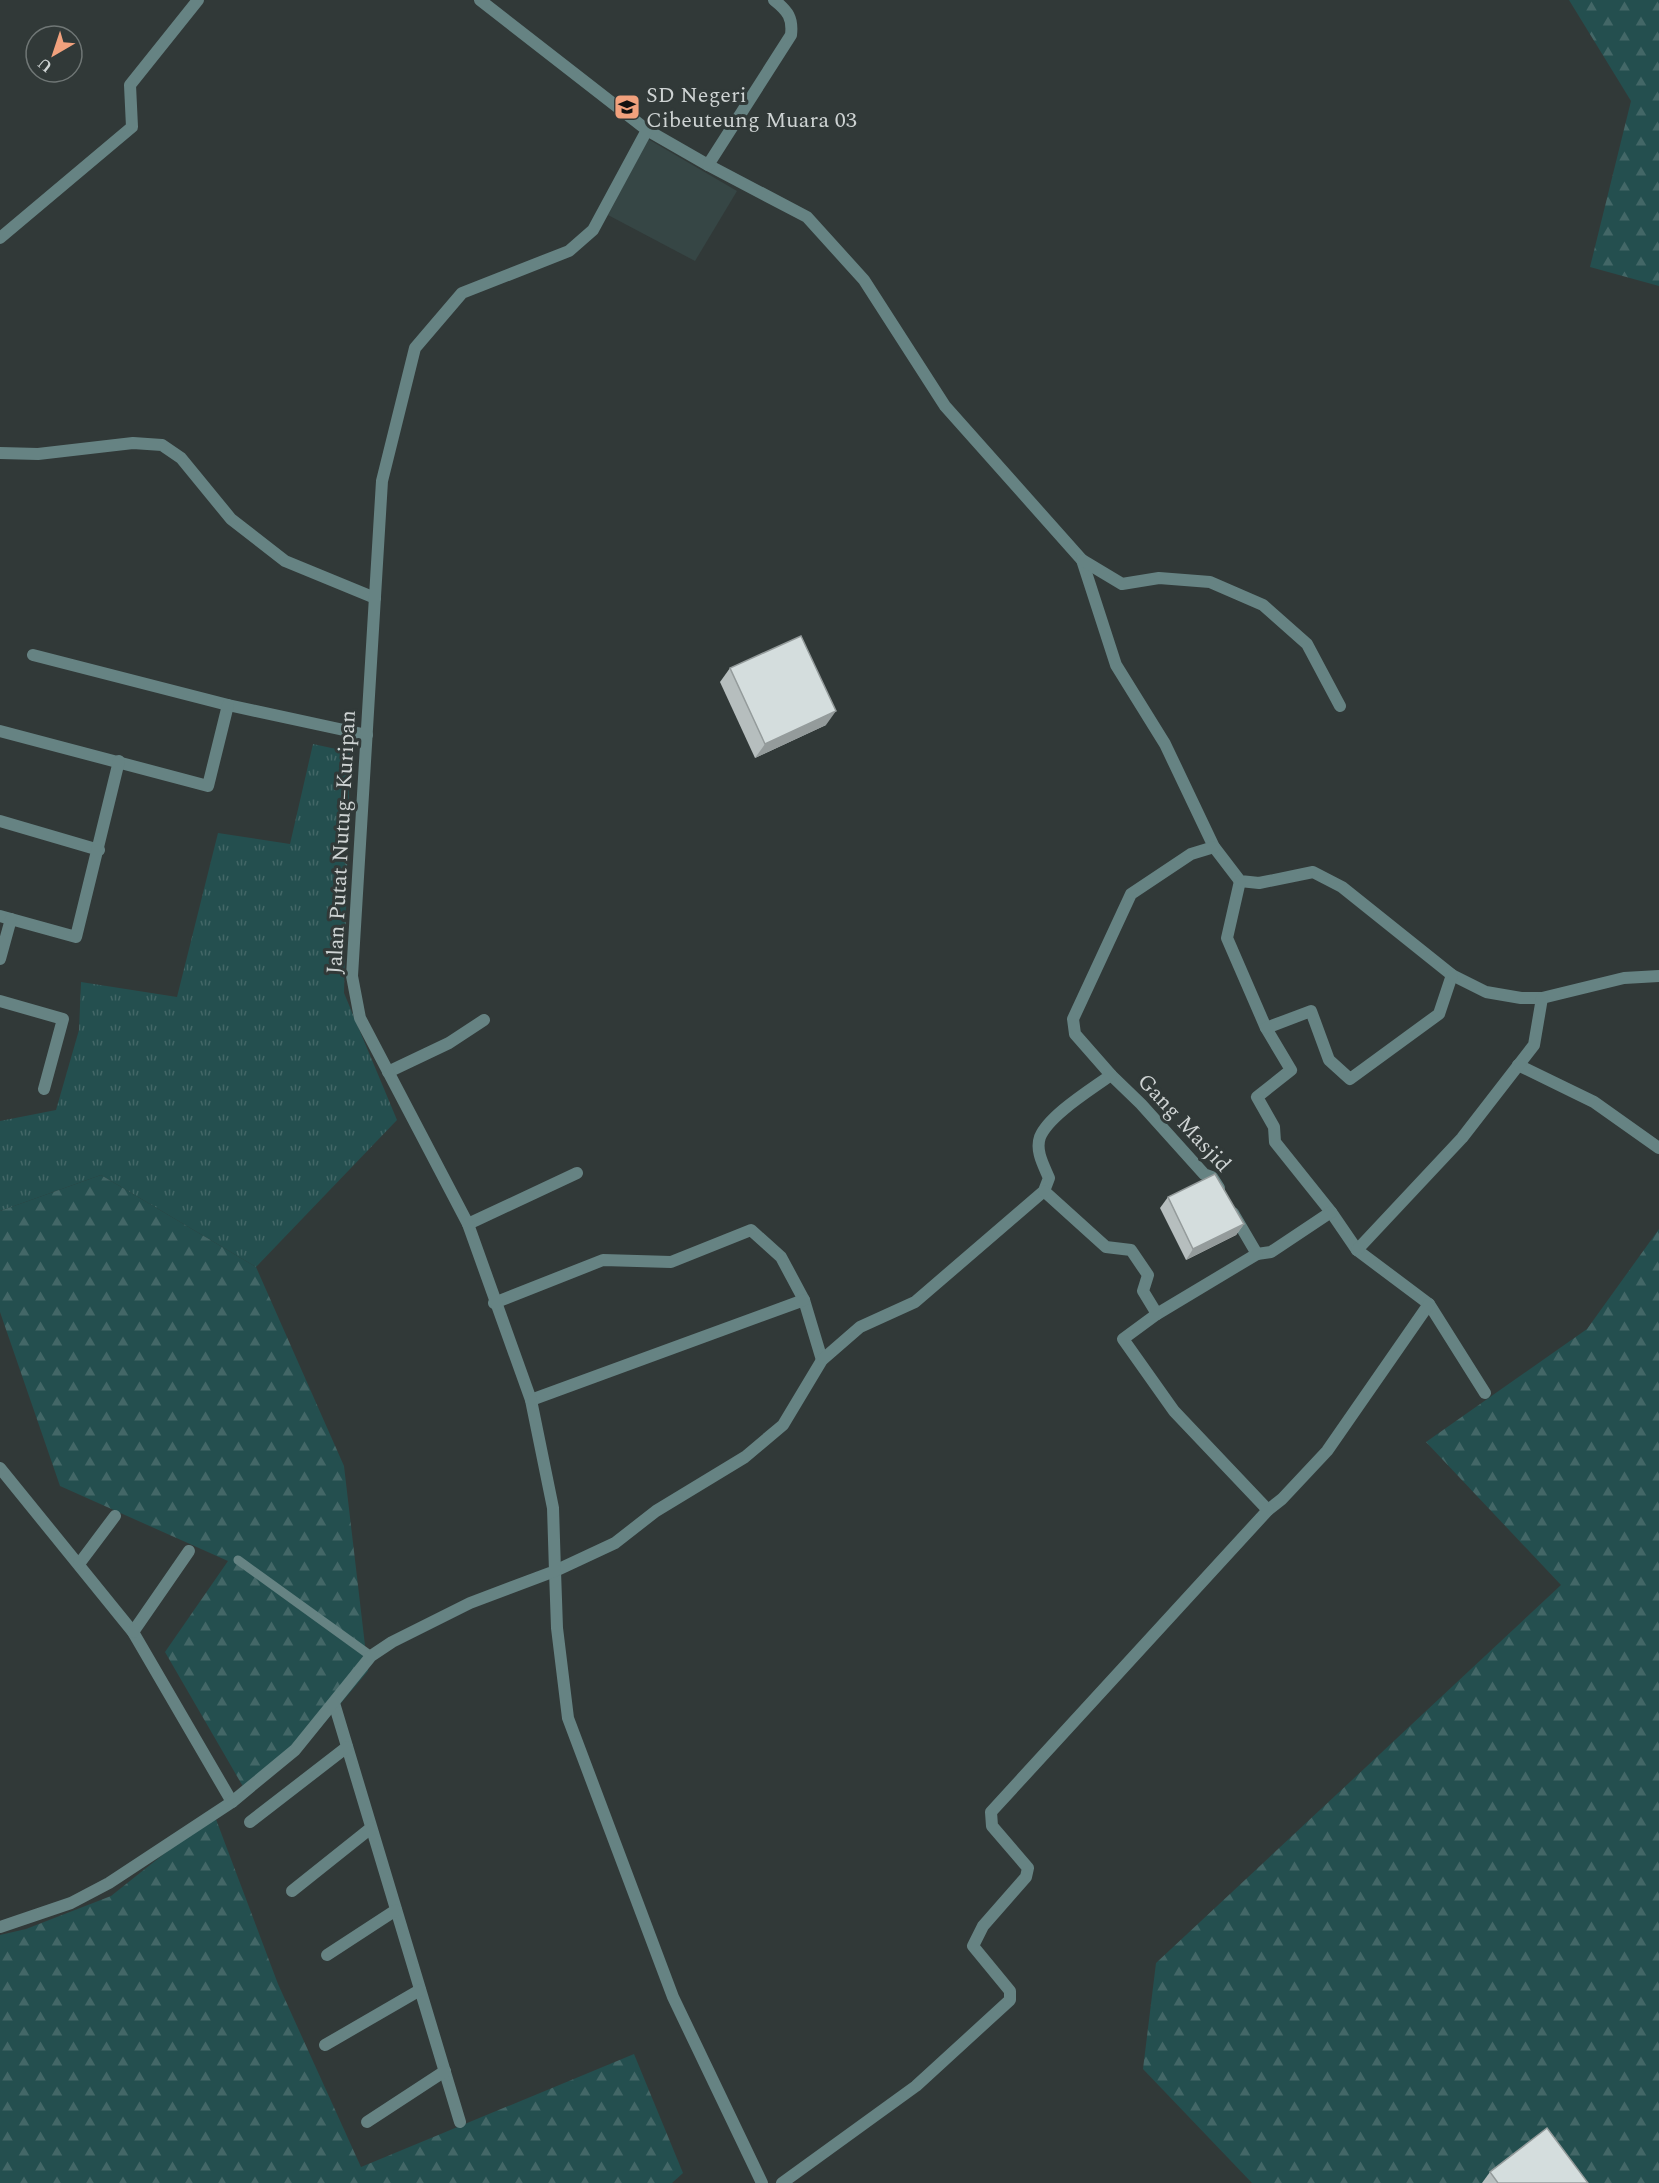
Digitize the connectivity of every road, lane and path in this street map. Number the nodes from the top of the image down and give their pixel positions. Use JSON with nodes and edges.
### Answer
{"nodes":[{"id":1,"x":198,"y":0,"type":"edge"},
{"id":2,"x":480,"y":0,"type":"edge"},
{"id":3,"x":774,"y":0,"type":"edge"},
{"id":4,"x":647,"y":129,"type":"junction"},
{"id":5,"x":708,"y":165,"type":"junction"},
{"id":6,"x":0,"y":238,"type":"edge"},
{"id":7,"x":0,"y":453,"type":"edge"},
{"id":8,"x":1082,"y":560,"type":"junction"},
{"id":9,"x":375,"y":598,"type":"junction"},
{"id":10,"x":33,"y":655,"type":"dead end"},
{"id":11,"x":228,"y":705,"type":"junction"},
{"id":12,"x":1340,"y":706,"type":"dead end"},
{"id":13,"x":0,"y":731,"type":"edge"},
{"id":14,"x":367,"y":735,"type":"junction"},
{"id":15,"x":119,"y":761,"type":"junction"},
{"id":16,"x":0,"y":821,"type":"edge"},
{"id":17,"x":1214,"y":847,"type":"junction"},
{"id":18,"x":99,"y":850,"type":"junction"},
{"id":19,"x":1240,"y":881,"type":"junction"},
{"id":20,"x":6,"y":917,"type":"edge"},
{"id":21,"x":0,"y":959,"type":"edge"},
{"id":22,"x":1452,"y":975,"type":"junction"},
{"id":23,"x":1659,"y":976,"type":"edge"},
{"id":24,"x":1542,"y":998,"type":"junction"},
{"id":25,"x":0,"y":1001,"type":"edge"},
{"id":26,"x":484,"y":1020,"type":"dead end"},
{"id":27,"x":1266,"y":1028,"type":"junction"},
{"id":28,"x":1518,"y":1065,"type":"junction"},
{"id":29,"x":388,"y":1072,"type":"junction"},
{"id":30,"x":1111,"y":1075,"type":"junction"},
{"id":31,"x":44,"y":1089,"type":"dead end"},
{"id":32,"x":1659,"y":1148,"type":"edge"},
{"id":33,"x":577,"y":1173,"type":"dead end"},
{"id":34,"x":1044,"y":1191,"type":"junction"},
{"id":35,"x":1331,"y":1212,"type":"junction"},
{"id":36,"x":468,"y":1224,"type":"junction"},
{"id":37,"x":1357,"y":1250,"type":"junction"},
{"id":38,"x":1257,"y":1254,"type":"junction"},
{"id":39,"x":804,"y":1300,"type":"junction"},
{"id":40,"x":494,"y":1303,"type":"junction"},
{"id":41,"x":1429,"y":1304,"type":"junction"},
{"id":42,"x":1157,"y":1314,"type":"junction"},
{"id":43,"x":822,"y":1360,"type":"junction"},
{"id":44,"x":1485,"y":1393,"type":"dead end"},
{"id":45,"x":531,"y":1400,"type":"junction"},
{"id":46,"x":0,"y":1468,"type":"edge"},
{"id":47,"x":1268,"y":1510,"type":"junction"},
{"id":48,"x":115,"y":1516,"type":"dead end"},
{"id":49,"x":189,"y":1551,"type":"dead end"},
{"id":50,"x":238,"y":1560,"type":"dead end"},
{"id":51,"x":79,"y":1564,"type":"junction"},
{"id":52,"x":555,"y":1571,"type":"junction"},
{"id":53,"x":133,"y":1632,"type":"junction"},
{"id":54,"x":371,"y":1656,"type":"junction"},
{"id":55,"x":334,"y":1703,"type":"junction"},
{"id":56,"x":347,"y":1747,"type":"junction"},
{"id":57,"x":232,"y":1802,"type":"junction"},
{"id":58,"x":250,"y":1822,"type":"dead end"},
{"id":59,"x":371,"y":1828,"type":"junction"},
{"id":60,"x":292,"y":1891,"type":"dead end"},
{"id":61,"x":396,"y":1910,"type":"junction"},
{"id":62,"x":0,"y":1927,"type":"edge"},
{"id":63,"x":327,"y":1955,"type":"dead end"},
{"id":64,"x":420,"y":1990,"type":"junction"},
{"id":65,"x":325,"y":2045,"type":"dead end"},
{"id":66,"x":445,"y":2071,"type":"junction"},
{"id":67,"x":367,"y":2122,"type":"dead end"},
{"id":68,"x":460,"y":2122,"type":"dead end"},
{"id":69,"x":762,"y":2183,"type":"edge"},
{"id":70,"x":782,"y":2183,"type":"edge"}],
"edges":[{"from":1,"to":6,"type":"street"},
{"from":2,"to":4,"type":"street"},
{"from":3,"to":5,"type":"street"},
{"from":4,"to":5,"type":"street"},
{"from":4,"to":9,"type":"street","name":"Jalan Putat Nutug–Kuripan"},
{"from":5,"to":8,"type":"street"},
{"from":7,"to":9,"type":"street"},
{"from":8,"to":12,"type":"street"},
{"from":8,"to":17,"type":"street"},
{"from":9,"to":14,"type":"street","name":"Jalan Putat Nutug–Kuripan"},
{"from":10,"to":11,"type":"street"},
{"from":11,"to":14,"type":"street"},
{"from":11,"to":15,"type":"street"},
{"from":13,"to":15,"type":"street"},
{"from":14,"to":29,"type":"street","name":"Jalan Putat Nutug–Kuripan"},
{"from":15,"to":18,"type":"street"},
{"from":16,"to":18,"type":"street"},
{"from":17,"to":19,"type":"street"},
{"from":17,"to":30,"type":"street","name":"Gang Masjid"},
{"from":18,"to":20,"type":"street"},
{"from":19,"to":22,"type":"street"},
{"from":19,"to":27,"type":"street"},
{"from":20,"to":21,"type":"street"},
{"from":22,"to":24,"type":"street"},
{"from":22,"to":27,"type":"street"},
{"from":23,"to":24,"type":"street"},
{"from":24,"to":28,"type":"street"},
{"from":25,"to":31,"type":"street"},
{"from":26,"to":29,"type":"street"},
{"from":27,"to":35,"type":"street"},
{"from":28,"to":32,"type":"street"},
{"from":28,"to":37,"type":"street"},
{"from":29,"to":36,"type":"street","name":"Jalan Putat Nutug–Kuripan"},
{"from":30,"to":34,"type":"street"},
{"from":30,"to":38,"type":"street","name":"Gang Masjid"},
{"from":33,"to":36,"type":"street"},
{"from":34,"to":42,"type":"street"},
{"from":34,"to":43,"type":"street"},
{"from":35,"to":37,"type":"street"},
{"from":35,"to":38,"type":"street"},
{"from":36,"to":40,"type":"street","name":"Jalan Putat Nutug–Kuripan"},
{"from":37,"to":41,"type":"street"},
{"from":38,"to":42,"type":"street"},
{"from":39,"to":40,"type":"street"},
{"from":39,"to":43,"type":"street"},
{"from":39,"to":45,"type":"street"},
{"from":40,"to":45,"type":"street","name":"Jalan Putat Nutug–Kuripan"},
{"from":41,"to":44,"type":"street"},
{"from":41,"to":47,"type":"street"},
{"from":42,"to":47,"type":"street"},
{"from":43,"to":52,"type":"street"},
{"from":45,"to":52,"type":"street","name":"Jalan Putat Nutug–Kuripan"},
{"from":46,"to":51,"type":"street"},
{"from":47,"to":70,"type":"street"},
{"from":48,"to":51,"type":"street"},
{"from":49,"to":53,"type":"street"},
{"from":50,"to":54,"type":"lane"},
{"from":51,"to":53,"type":"street"},
{"from":52,"to":54,"type":"street"},
{"from":52,"to":69,"type":"street","name":"Jalan Putat Nutug–Kuripan"},
{"from":53,"to":57,"type":"street"},
{"from":54,"to":55,"type":"street"},
{"from":55,"to":56,"type":"street"},
{"from":55,"to":57,"type":"street"},
{"from":56,"to":58,"type":"street"},
{"from":56,"to":59,"type":"street"},
{"from":57,"to":62,"type":"street"},
{"from":59,"to":60,"type":"street"},
{"from":59,"to":61,"type":"street"},
{"from":61,"to":63,"type":"street"},
{"from":61,"to":64,"type":"street"},
{"from":64,"to":65,"type":"street"},
{"from":64,"to":66,"type":"street"},
{"from":66,"to":67,"type":"street"},
{"from":66,"to":68,"type":"street"}]}
